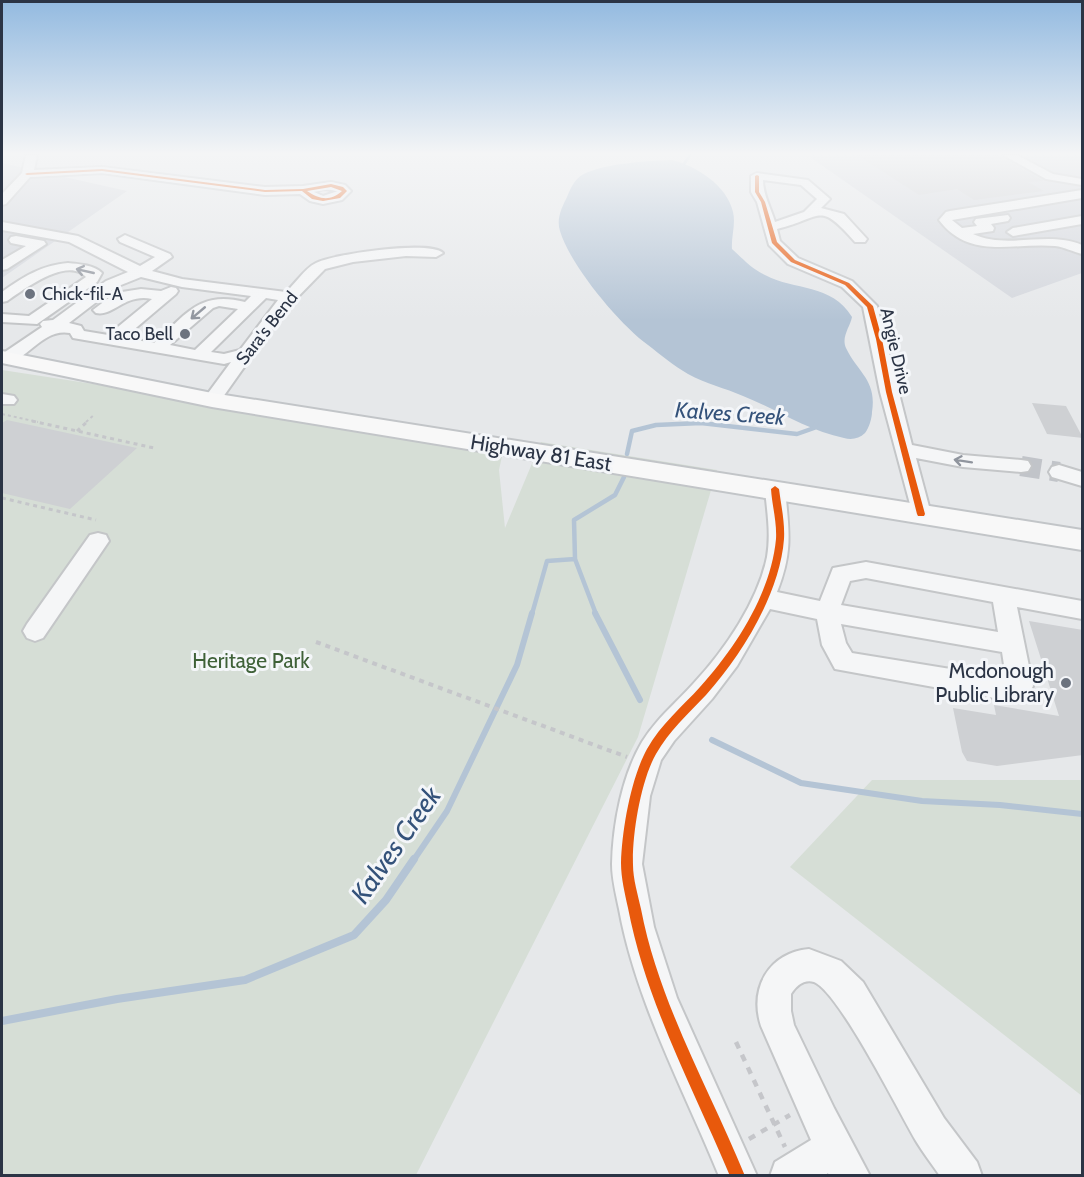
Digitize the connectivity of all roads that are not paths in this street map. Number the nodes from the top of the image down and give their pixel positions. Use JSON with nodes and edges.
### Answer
{"nodes":[{"id":1,"x":766,"y":210,"type":"edge"},
{"id":2,"x":812,"y":210,"type":"edge"},
{"id":3,"x":990,"y":210,"type":"edge"},
{"id":4,"x":1058,"y":210,"type":"edge"},
{"id":5,"x":809,"y":213,"type":"junction"},
{"id":6,"x":1083,"y":220,"type":"edge"},
{"id":7,"x":771,"y":227,"type":"junction"},
{"id":8,"x":988,"y":228,"type":"junction"},
{"id":9,"x":3,"y":230,"type":"edge"},
{"id":10,"x":1083,"y":231,"type":"edge"},
{"id":11,"x":960,"y":232,"type":"junction"},
{"id":12,"x":1057,"y":235,"type":"junction"},
{"id":13,"x":125,"y":239,"type":"dead end"},
{"id":14,"x":860,"y":240,"type":"dead end"},
{"id":15,"x":1083,"y":241,"type":"edge"},
{"id":16,"x":1009,"y":245,"type":"junction"},
{"id":17,"x":88,"y":246,"type":"junction"},
{"id":18,"x":1083,"y":250,"type":"edge"},
{"id":19,"x":436,"y":253,"type":"dead end"},
{"id":20,"x":2,"y":266,"type":"edge"},
{"id":21,"x":60,"y":266,"type":"junction"},
{"id":22,"x":140,"y":272,"type":"junction"},
{"id":23,"x":182,"y":283,"type":"junction"},
{"id":24,"x":261,"y":295,"type":"junction"},
{"id":25,"x":289,"y":297,"type":"junction"},
{"id":26,"x":2,"y":298,"type":"edge"},
{"id":27,"x":161,"y":299,"type":"junction"},
{"id":28,"x":178,"y":301,"type":"dead end"},
{"id":29,"x":249,"y":306,"type":"junction"},
{"id":30,"x":2,"y":318,"type":"edge"},
{"id":31,"x":32,"y":321,"type":"junction"},
{"id":32,"x":54,"y":327,"type":"junction"},
{"id":33,"x":75,"y":329,"type":"junction"},
{"id":34,"x":110,"y":341,"type":"junction"},
{"id":35,"x":157,"y":348,"type":"junction"},
{"id":36,"x":199,"y":355,"type":"junction"},
{"id":37,"x":8,"y":359,"type":"edge"},
{"id":38,"x":235,"y":360,"type":"junction"},
{"id":39,"x":212,"y":400,"type":"junction"},
{"id":40,"x":904,"y":450,"type":"junction"},
{"id":41,"x":1021,"y":466,"type":"tunnel mouth"},
{"id":42,"x":1059,"y":472,"type":"tunnel mouth"},
{"id":43,"x":1083,"y":479,"type":"edge"},
{"id":44,"x":775,"y":489,"type":"junction"},
{"id":45,"x":921,"y":514,"type":"junction"},
{"id":46,"x":97,"y":530,"type":"road end"},
{"id":47,"x":1083,"y":540,"type":"edge"},
{"id":48,"x":1003,"y":595,"type":"junction"},
{"id":49,"x":762,"y":598,"type":"junction"},
{"id":50,"x":1083,"y":610,"type":"edge"},
{"id":51,"x":827,"y":612,"type":"junction"},
{"id":52,"x":35,"y":631,"type":"dead end"},
{"id":53,"x":1012,"y":644,"type":"junction"},
{"id":54,"x":842,"y":1162,"type":"edge"},
{"id":55,"x":793,"y":1173,"type":"edge"},
{"id":56,"x":738,"y":1176,"type":"edge"},
{"id":57,"x":963,"y":1176,"type":"edge"}],
"edges":[{"from":1,"to":7,"type":"street","name":"Angie Drive"},
{"from":2,"to":5,"type":"street","name":"Angie Drive"},
{"from":3,"to":11,"type":"street"},
{"from":4,"to":8,"type":"street"},
{"from":5,"to":7,"type":"street"},
{"from":5,"to":14,"type":"street"},
{"from":6,"to":8,"type":"street"},
{"from":7,"to":40,"type":"street","name":"Angie Drive"},
{"from":8,"to":11,"type":"street"},
{"from":9,"to":17,"type":"street"},
{"from":9,"to":20,"type":"street"},
{"from":10,"to":12,"type":"street"},
{"from":11,"to":16,"type":"street"},
{"from":12,"to":15,"type":"street"},
{"from":12,"to":16,"type":"street"},
{"from":13,"to":22,"type":"street"},
{"from":16,"to":18,"type":"street"},
{"from":17,"to":21,"type":"street"},
{"from":17,"to":22,"type":"street"},
{"from":19,"to":25,"type":"street","name":"Sara's Bend"},
{"from":21,"to":26,"type":"street"},
{"from":31,"to":21,"type":"street","one_way":true},
{"from":22,"to":23,"type":"street"},
{"from":22,"to":32,"type":"street"},
{"from":23,"to":24,"type":"street"},
{"from":23,"to":27,"type":"street"},
{"from":24,"to":25,"type":"street"},
{"from":24,"to":29,"type":"street"},
{"from":25,"to":38,"type":"street","name":"Sara's Bend"},
{"from":27,"to":28,"type":"street"},
{"from":27,"to":33,"type":"street"},
{"from":27,"to":34,"type":"street"},
{"from":29,"to":35,"type":"street","one_way":true},
{"from":29,"to":36,"type":"street"},
{"from":30,"to":31,"type":"street"},
{"from":31,"to":32,"type":"street"},
{"from":32,"to":33,"type":"street"},
{"from":32,"to":37,"type":"street"},
{"from":33,"to":34,"type":"street"},
{"from":34,"to":35,"type":"street"},
{"from":35,"to":36,"type":"street"},
{"from":36,"to":38,"type":"street"},
{"from":37,"to":39,"type":"main road","name":"Highway 81 East"},
{"from":38,"to":39,"type":"street","name":"Sara's Bend"},
{"from":39,"to":44,"type":"main road","name":"Highway 81 East"},
{"from":41,"to":40,"type":"street","one_way":true},
{"from":40,"to":45,"type":"street","name":"Angie Drive"},
{"from":42,"to":43,"type":"street"},
{"from":44,"to":45,"type":"main road","name":"Highway 81 East"},
{"from":44,"to":49,"type":"street"},
{"from":45,"to":47,"type":"main road","name":"Highway 81 East"},
{"from":46,"to":52,"type":"street"},
{"from":48,"to":50,"type":"street"},
{"from":48,"to":51,"type":"street"},
{"from":48,"to":53,"type":"street"},
{"from":49,"to":51,"type":"street"},
{"from":49,"to":56,"type":"street"},
{"from":51,"to":53,"type":"street"},
{"from":51,"to":53,"type":"street"},
{"from":54,"to":55,"type":"street"},
{"from":54,"to":57,"type":"street"}]}
